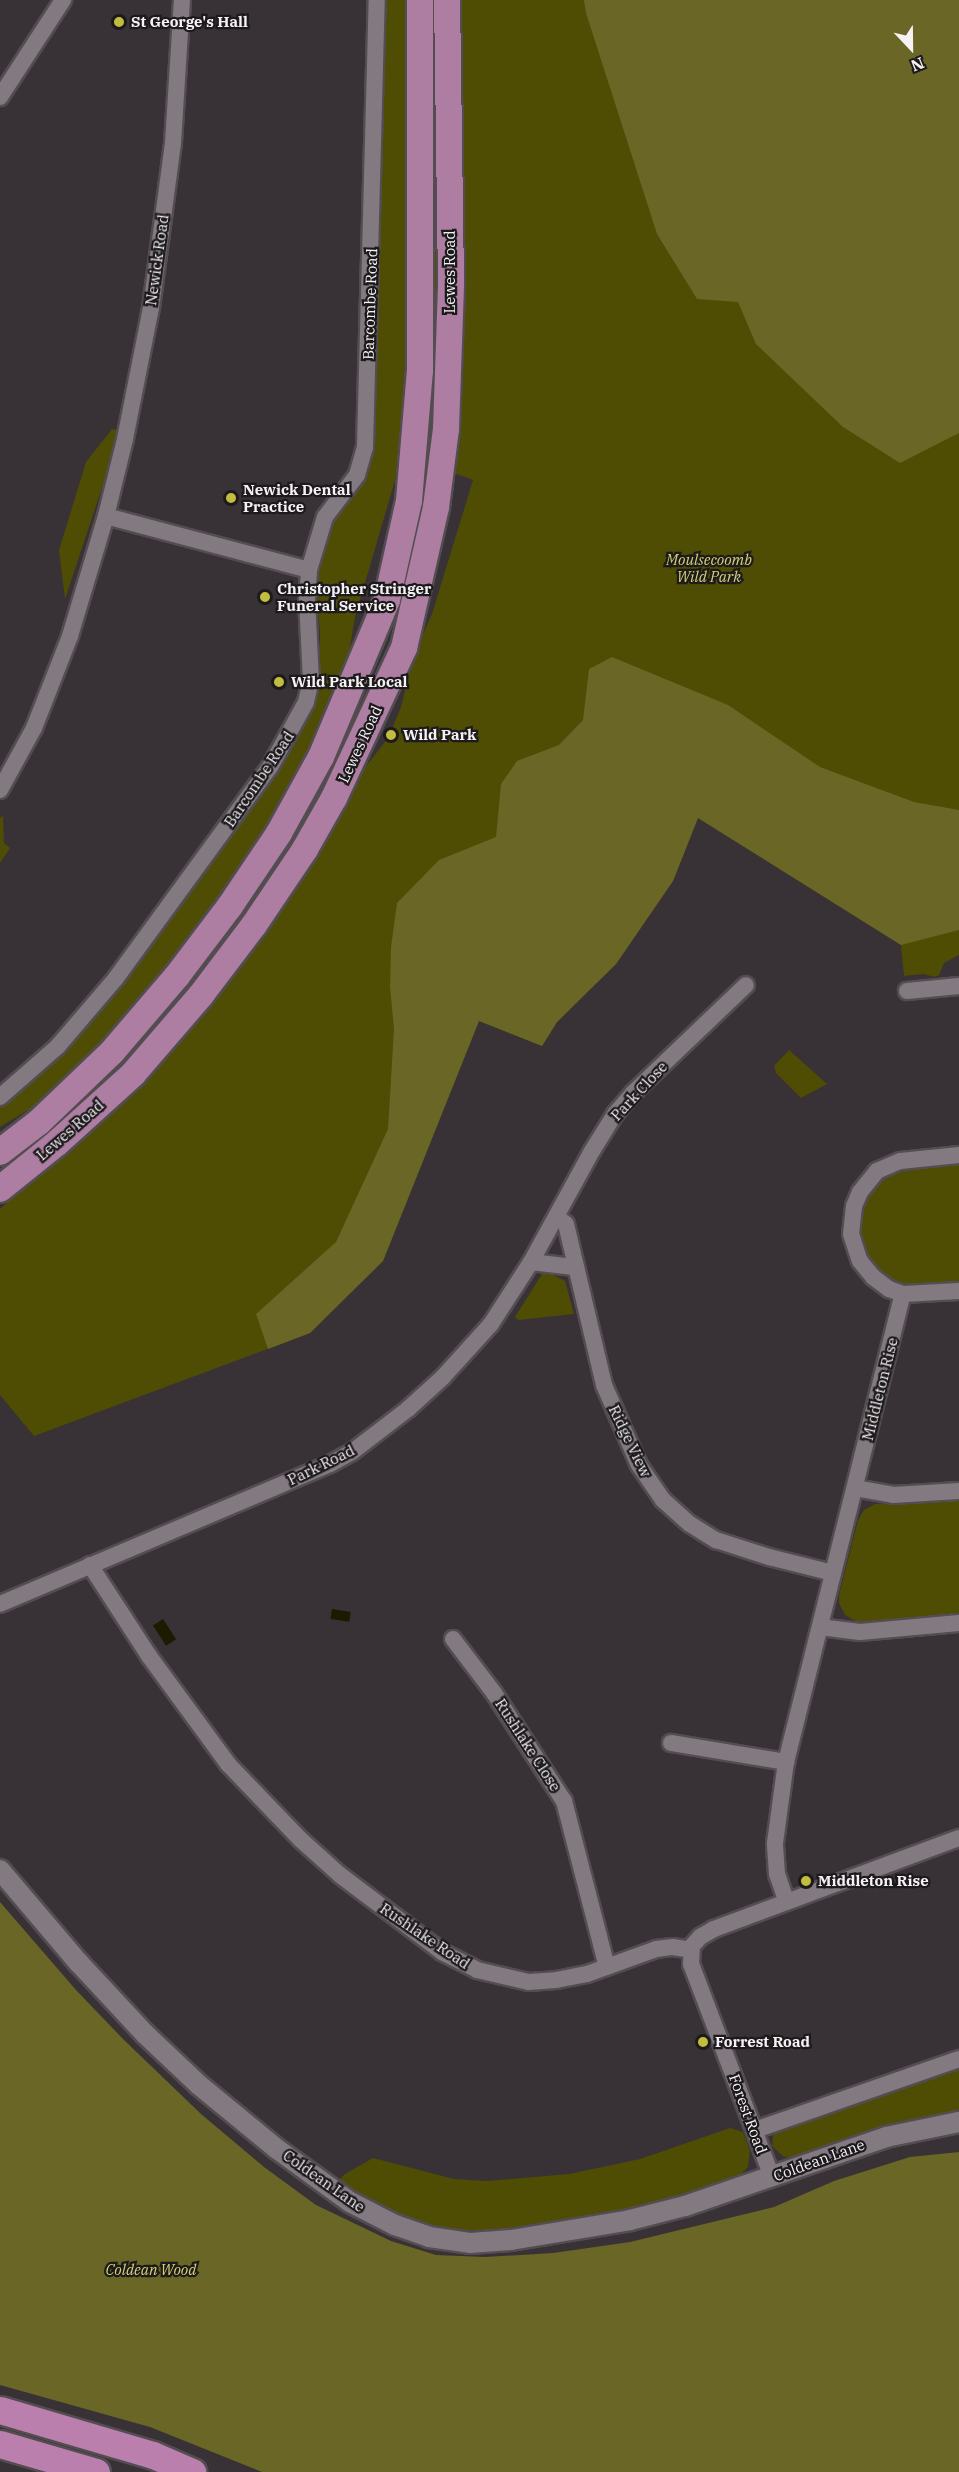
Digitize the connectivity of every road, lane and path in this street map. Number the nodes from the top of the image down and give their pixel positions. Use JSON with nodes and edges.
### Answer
{"nodes":[{"id":1,"x":63,"y":0,"type":"edge"},
{"id":2,"x":183,"y":0,"type":"edge"},
{"id":3,"x":377,"y":0,"type":"edge"},
{"id":4,"x":420,"y":0,"type":"edge"},
{"id":5,"x":447,"y":0,"type":"edge"},
{"id":6,"x":0,"y":97,"type":"edge"},
{"id":7,"x":106,"y":516,"type":"junction"},
{"id":8,"x":309,"y":570,"type":"junction"},
{"id":9,"x":0,"y":790,"type":"edge"},
{"id":10,"x":746,"y":985,"type":"dead end"},
{"id":11,"x":959,"y":986,"type":"edge"},
{"id":12,"x":907,"y":991,"type":"dead end"},
{"id":13,"x":0,"y":1097,"type":"edge"},
{"id":14,"x":0,"y":1152,"type":"edge"},
{"id":15,"x":959,"y":1155,"type":"edge"},
{"id":16,"x":0,"y":1189,"type":"edge"},
{"id":17,"x":557,"y":1216,"type":"junction"},
{"id":18,"x":531,"y":1262,"type":"junction"},
{"id":19,"x":574,"y":1267,"type":"junction"},
{"id":20,"x":959,"y":1291,"type":"edge"},
{"id":21,"x":903,"y":1294,"type":"junction"},
{"id":22,"x":855,"y":1488,"type":"junction"},
{"id":23,"x":959,"y":1491,"type":"edge"},
{"id":24,"x":90,"y":1565,"type":"junction"},
{"id":25,"x":833,"y":1573,"type":"junction"},
{"id":26,"x":0,"y":1604,"type":"edge"},
{"id":27,"x":959,"y":1623,"type":"edge"},
{"id":28,"x":820,"y":1627,"type":"junction"},
{"id":29,"x":453,"y":1639,"type":"dead end"},
{"id":30,"x":670,"y":1743,"type":"dead end"},
{"id":31,"x":786,"y":1762,"type":"junction"},
{"id":32,"x":959,"y":1838,"type":"edge"},
{"id":33,"x":0,"y":1870,"type":"edge"},
{"id":34,"x":786,"y":1900,"type":"junction"},
{"id":35,"x":691,"y":1950,"type":"junction"},
{"id":36,"x":607,"y":1968,"type":"junction"},
{"id":37,"x":959,"y":2059,"type":"edge"},
{"id":38,"x":959,"y":2122,"type":"edge"},
{"id":39,"x":755,"y":2130,"type":"junction"},
{"id":40,"x":772,"y":2177,"type":"junction"},
{"id":41,"x":0,"y":2410,"type":"edge"},
{"id":42,"x":0,"y":2444,"type":"edge"},
{"id":43,"x":96,"y":2472,"type":"edge"},
{"id":44,"x":192,"y":2472,"type":"edge"}],
"edges":[{"from":1,"to":6,"type":"street"},
{"from":2,"to":7,"type":"street","name":"Newick Road"},
{"from":3,"to":8,"type":"street","name":"Barcombe Road"},
{"from":4,"to":14,"type":"main road","name":"Lewes Road"},
{"from":5,"to":16,"type":"main road","name":"Lewes Road"},
{"from":7,"to":8,"type":"street"},
{"from":7,"to":9,"type":"street","name":"Newick Road"},
{"from":8,"to":13,"type":"street","name":"Barcombe Road"},
{"from":10,"to":17,"type":"street","name":"Park Close"},
{"from":11,"to":12,"type":"street"},
{"from":15,"to":21,"type":"street"},
{"from":17,"to":18,"type":"street","name":"Park Road"},
{"from":17,"to":19,"type":"street","name":"Ridge View"},
{"from":18,"to":19,"type":"street"},
{"from":18,"to":24,"type":"street","name":"Park Road"},
{"from":19,"to":25,"type":"street","name":"Ridge View"},
{"from":20,"to":21,"type":"street"},
{"from":21,"to":22,"type":"street","name":"Middleton Rise"},
{"from":22,"to":23,"type":"street"},
{"from":22,"to":25,"type":"street","name":"Middleton Rise"},
{"from":24,"to":26,"type":"street","name":"Park Road"},
{"from":24,"to":36,"type":"street","name":"Rushlake Road"},
{"from":25,"to":28,"type":"street","name":"Middleton Rise"},
{"from":27,"to":28,"type":"street"},
{"from":28,"to":31,"type":"street","name":"Middleton Rise"},
{"from":29,"to":36,"type":"street","name":"Rushlake Close"},
{"from":30,"to":31,"type":"street"},
{"from":31,"to":34,"type":"street","name":"Middleton Rise"},
{"from":32,"to":34,"type":"street"},
{"from":33,"to":40,"type":"street","name":"Coldean Lane"},
{"from":34,"to":35,"type":"street"},
{"from":35,"to":36,"type":"street","name":"Rushlake Road"},
{"from":35,"to":39,"type":"street","name":"Forest Road"},
{"from":37,"to":39,"type":"street"},
{"from":38,"to":40,"type":"street","name":"Coldean Lane"},
{"from":39,"to":40,"type":"street","name":"Forest Road"},
{"from":41,"to":44,"type":"highway"},
{"from":42,"to":43,"type":"highway"}]}
